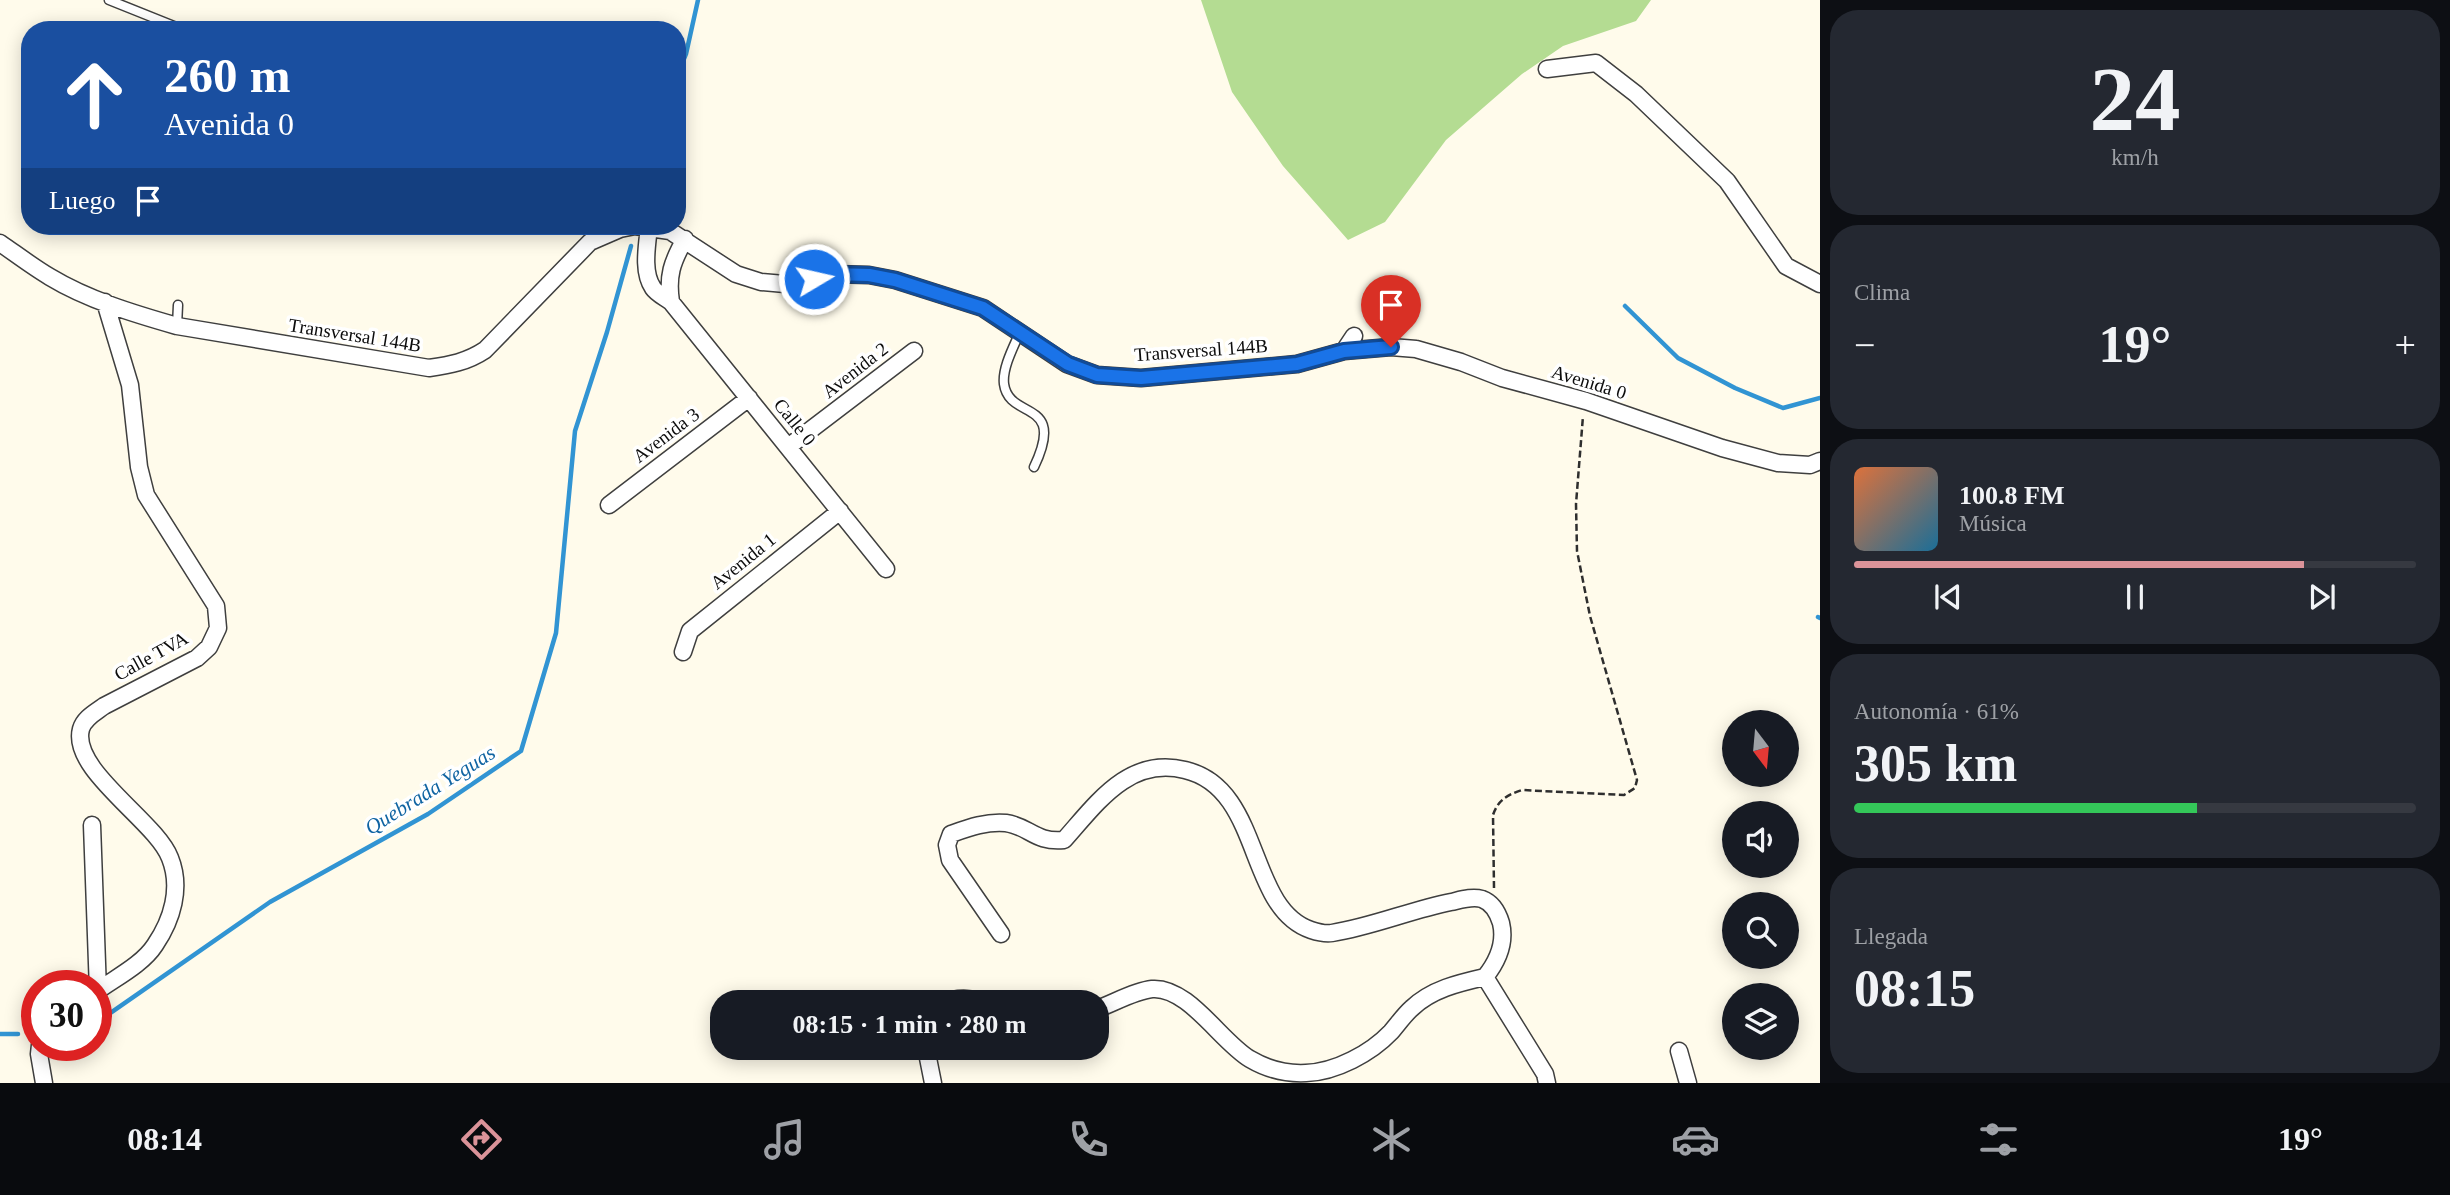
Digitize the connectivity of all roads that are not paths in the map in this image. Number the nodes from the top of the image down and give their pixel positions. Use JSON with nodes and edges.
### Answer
{"nodes":[{"id":1,"x":109,"y":0,"type":"edge"},
{"id":2,"x":162,"y":21,"type":"edge"},
{"id":3,"x":1547,"y":69,"type":"dead end"},
{"id":4,"x":606,"y":235,"type":"edge"},
{"id":5,"x":648,"y":235,"type":"edge"},
{"id":6,"x":678,"y":235,"type":"edge"},
{"id":7,"x":685,"y":239,"type":"junction"},
{"id":8,"x":0,"y":243,"type":"edge"},
{"id":9,"x":1820,"y":284,"type":"edge"},
{"id":10,"x":105,"y":302,"type":"junction"},
{"id":11,"x":671,"y":302,"type":"junction"},
{"id":12,"x":178,"y":305,"type":"dead end"},
{"id":13,"x":177,"y":326,"type":"junction"},
{"id":14,"x":1020,"y":331,"type":"junction"},
{"id":15,"x":1354,"y":335,"type":"dead end"},
{"id":16,"x":914,"y":351,"type":"dead end"},
{"id":17,"x":1344,"y":351,"type":"junction"},
{"id":18,"x":749,"y":398,"type":"junction"},
{"id":19,"x":788,"y":447,"type":"junction"},
{"id":20,"x":1820,"y":461,"type":"edge"},
{"id":21,"x":1034,"y":467,"type":"dead end"},
{"id":22,"x":609,"y":505,"type":"dead end"},
{"id":23,"x":840,"y":511,"type":"junction"},
{"id":24,"x":886,"y":569,"type":"dead end"},
{"id":25,"x":682,"y":652,"type":"dead end"},
{"id":26,"x":92,"y":825,"type":"dead end"},
{"id":27,"x":1001,"y":934,"type":"dead end"},
{"id":28,"x":96,"y":970,"type":"edge"},
{"id":29,"x":1485,"y":977,"type":"junction"},
{"id":30,"x":112,"y":980,"type":"edge"},
{"id":31,"x":1109,"y":1005,"type":"edge"},
{"id":32,"x":1679,"y":1051,"type":"dead end"},
{"id":33,"x":928,"y":1060,"type":"edge"},
{"id":34,"x":40,"y":1061,"type":"edge"},
{"id":35,"x":44,"y":1083,"type":"edge"},
{"id":36,"x":933,"y":1083,"type":"edge"},
{"id":37,"x":1547,"y":1083,"type":"edge"},
{"id":38,"x":1688,"y":1083,"type":"edge"}],
"edges":[{"from":1,"to":2,"type":"lane"},
{"from":3,"to":9,"type":"street"},
{"from":4,"to":13,"type":"street","name":"Transversal 144B"},
{"from":5,"to":11,"type":"street","name":"Calle 0"},
{"from":6,"to":7,"type":"street","name":"Transversal 144B"},
{"from":7,"to":11,"type":"street"},
{"from":7,"to":14,"type":"street","name":"Transversal 144B"},
{"from":8,"to":10,"type":"street","name":"Transversal 144B"},
{"from":10,"to":13,"type":"street","name":"Transversal 144B"},
{"from":10,"to":30,"type":"street","name":"Calle TVA"},
{"from":11,"to":18,"type":"street","name":"Calle 0"},
{"from":12,"to":13,"type":"lane"},
{"from":14,"to":17,"type":"street","name":"Transversal 144B"},
{"from":14,"to":21,"type":"lane"},
{"from":15,"to":17,"type":"street"},
{"from":16,"to":19,"type":"street","name":"Avenida 2"},
{"from":17,"to":20,"type":"street","name":"Avenida 0"},
{"from":18,"to":19,"type":"street","name":"Calle 0"},
{"from":18,"to":22,"type":"street","name":"Avenida 3"},
{"from":19,"to":23,"type":"street","name":"Calle 0"},
{"from":23,"to":24,"type":"street","name":"Calle 0"},
{"from":23,"to":25,"type":"street","name":"Avenida 1"},
{"from":26,"to":28,"type":"street"},
{"from":27,"to":29,"type":"street"},
{"from":29,"to":31,"type":"street"},
{"from":29,"to":37,"type":"street"},
{"from":32,"to":38,"type":"street"},
{"from":33,"to":36,"type":"street"},
{"from":34,"to":35,"type":"street"}]}
